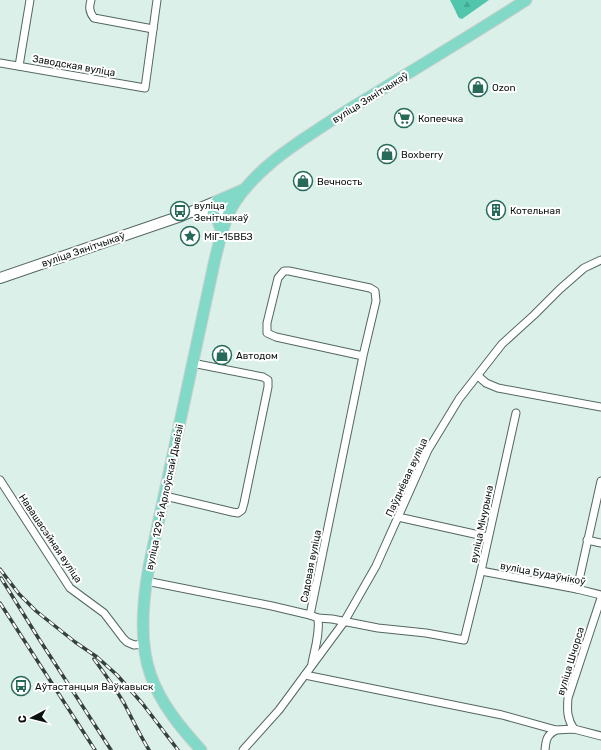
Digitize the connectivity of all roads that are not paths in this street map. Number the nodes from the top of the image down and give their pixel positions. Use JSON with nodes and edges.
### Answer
{"nodes":[{"id":1,"x":30,"y":0,"type":"edge"},
{"id":2,"x":91,"y":0,"type":"edge"},
{"id":3,"x":158,"y":0,"type":"edge"},
{"id":4,"x":526,"y":0,"type":"edge"},
{"id":5,"x":153,"y":29,"type":"junction"},
{"id":6,"x":0,"y":63,"type":"edge"},
{"id":7,"x":19,"y":66,"type":"junction"},
{"id":8,"x":245,"y":188,"type":"junction"},
{"id":9,"x":217,"y":201,"type":"junction"},
{"id":10,"x":193,"y":212,"type":"junction"},
{"id":11,"x":229,"y":212,"type":"junction"},
{"id":12,"x":213,"y":214,"type":"junction"},
{"id":13,"x":222,"y":232,"type":"junction"},
{"id":14,"x":601,"y":260,"type":"edge"},
{"id":15,"x":0,"y":278,"type":"edge"},
{"id":16,"x":363,"y":356,"type":"junction"},
{"id":17,"x":192,"y":363,"type":"junction"},
{"id":18,"x":478,"y":376,"type":"junction"},
{"id":19,"x":601,"y":407,"type":"edge"},
{"id":20,"x":516,"y":413,"type":"dead end"},
{"id":21,"x":0,"y":480,"type":"edge"},
{"id":22,"x":601,"y":486,"type":"edge"},
{"id":23,"x":165,"y":496,"type":"junction"},
{"id":24,"x":398,"y":517,"type":"junction"},
{"id":25,"x":488,"y":537,"type":"junction"},
{"id":26,"x":587,"y":540,"type":"junction"},
{"id":27,"x":601,"y":543,"type":"edge"},
{"id":28,"x":481,"y":571,"type":"junction"},
{"id":29,"x":146,"y":581,"type":"junction"},
{"id":30,"x":577,"y":589,"type":"junction"},
{"id":31,"x":601,"y":597,"type":"edge"},
{"id":32,"x":310,"y":615,"type":"junction"},
{"id":33,"x":318,"y":618,"type":"junction"},
{"id":34,"x":344,"y":622,"type":"junction"},
{"id":35,"x":145,"y":644,"type":"junction"},
{"id":36,"x":311,"y":667,"type":"junction"},
{"id":37,"x":305,"y":675,"type":"junction"},
{"id":38,"x":574,"y":729,"type":"junction"},
{"id":39,"x":556,"y":730,"type":"junction"},
{"id":40,"x":601,"y":736,"type":"edge"},
{"id":41,"x":201,"y":750,"type":"edge"},
{"id":42,"x":243,"y":750,"type":"edge"},
{"id":43,"x":545,"y":750,"type":"edge"}],
"edges":[{"from":1,"to":7,"type":"street"},
{"from":2,"to":5,"type":"street"},
{"from":3,"to":5,"type":"street"},
{"from":4,"to":8,"type":"main road","name":"вуліца Зянітчыкаў"},
{"from":5,"to":7,"type":"street","name":"Заводская вуліца"},
{"from":6,"to":7,"type":"street","name":"Заводская вуліца"},
{"from":8,"to":9,"type":"main road"},
{"from":8,"to":11,"type":"main road","name":"вуліца Зянітчыкаў"},
{"from":9,"to":10,"type":"main road","name":"вуліца Зянітчыкаў"},
{"from":9,"to":11,"type":"main road"},
{"from":10,"to":12,"type":"main road"},
{"from":10,"to":15,"type":"main road","name":"вуліца Зянітчыкаў"},
{"from":11,"to":12,"type":"main road"},
{"from":11,"to":13,"type":"main road","name":"вуліца Зянітчыкаў"},
{"from":12,"to":13,"type":"main road"},
{"from":13,"to":17,"type":"main road","name":"вуліца 129-й Арлоўскай Дывізіі"},
{"from":14,"to":18,"type":"street","name":"Паўднёвая вуліца"},
{"from":16,"to":16,"type":"street","name":"Садовая вуліца"},
{"from":16,"to":32,"type":"street","name":"Садовая вуліца"},
{"from":17,"to":23,"type":"main road","name":"вуліца 129-й Арлоўскай Дывізіі"},
{"from":17,"to":23,"type":"street"},
{"from":18,"to":19,"type":"street"},
{"from":18,"to":24,"type":"street","name":"Паўднёвая вуліца"},
{"from":20,"to":25,"type":"street","name":"вуліца Мічурына"},
{"from":21,"to":35,"type":"street","name":"Навашасэйная вуліца"},
{"from":22,"to":26,"type":"street"},
{"from":23,"to":29,"type":"main road","name":"вуліца 129-й Арлоўскай Дывізіі"},
{"from":24,"to":25,"type":"street"},
{"from":24,"to":34,"type":"street","name":"Паўднёвая вуліца"},
{"from":25,"to":28,"type":"street","name":"вуліца Мічурына"},
{"from":26,"to":27,"type":"street"},
{"from":26,"to":30,"type":"street"},
{"from":28,"to":30,"type":"street","name":"вуліца Будаўнікоў"},
{"from":28,"to":34,"type":"street","name":"вуліца Мічурына"},
{"from":29,"to":32,"type":"street","name":"Садовая вуліца"},
{"from":29,"to":35,"type":"main road","name":"вуліца 129-й Арлоўскай Дывізіі"},
{"from":30,"to":31,"type":"street","name":"вуліца Будаўнікоў"},
{"from":31,"to":38,"type":"street","name":"вуліца Шчорса"},
{"from":32,"to":33,"type":"street"},
{"from":33,"to":34,"type":"street"},
{"from":33,"to":36,"type":"street"},
{"from":34,"to":36,"type":"street","name":"Паўднёвая вуліца"},
{"from":35,"to":41,"type":"main road","name":"вуліца 129-й Арлоўскай Дывізіі"},
{"from":36,"to":37,"type":"street","name":"Паўднёвая вуліца"},
{"from":37,"to":39,"type":"street"},
{"from":37,"to":42,"type":"street","name":"Паўднёвая вуліца"},
{"from":38,"to":39,"type":"street"},
{"from":38,"to":40,"type":"street"},
{"from":39,"to":43,"type":"street"}]}
